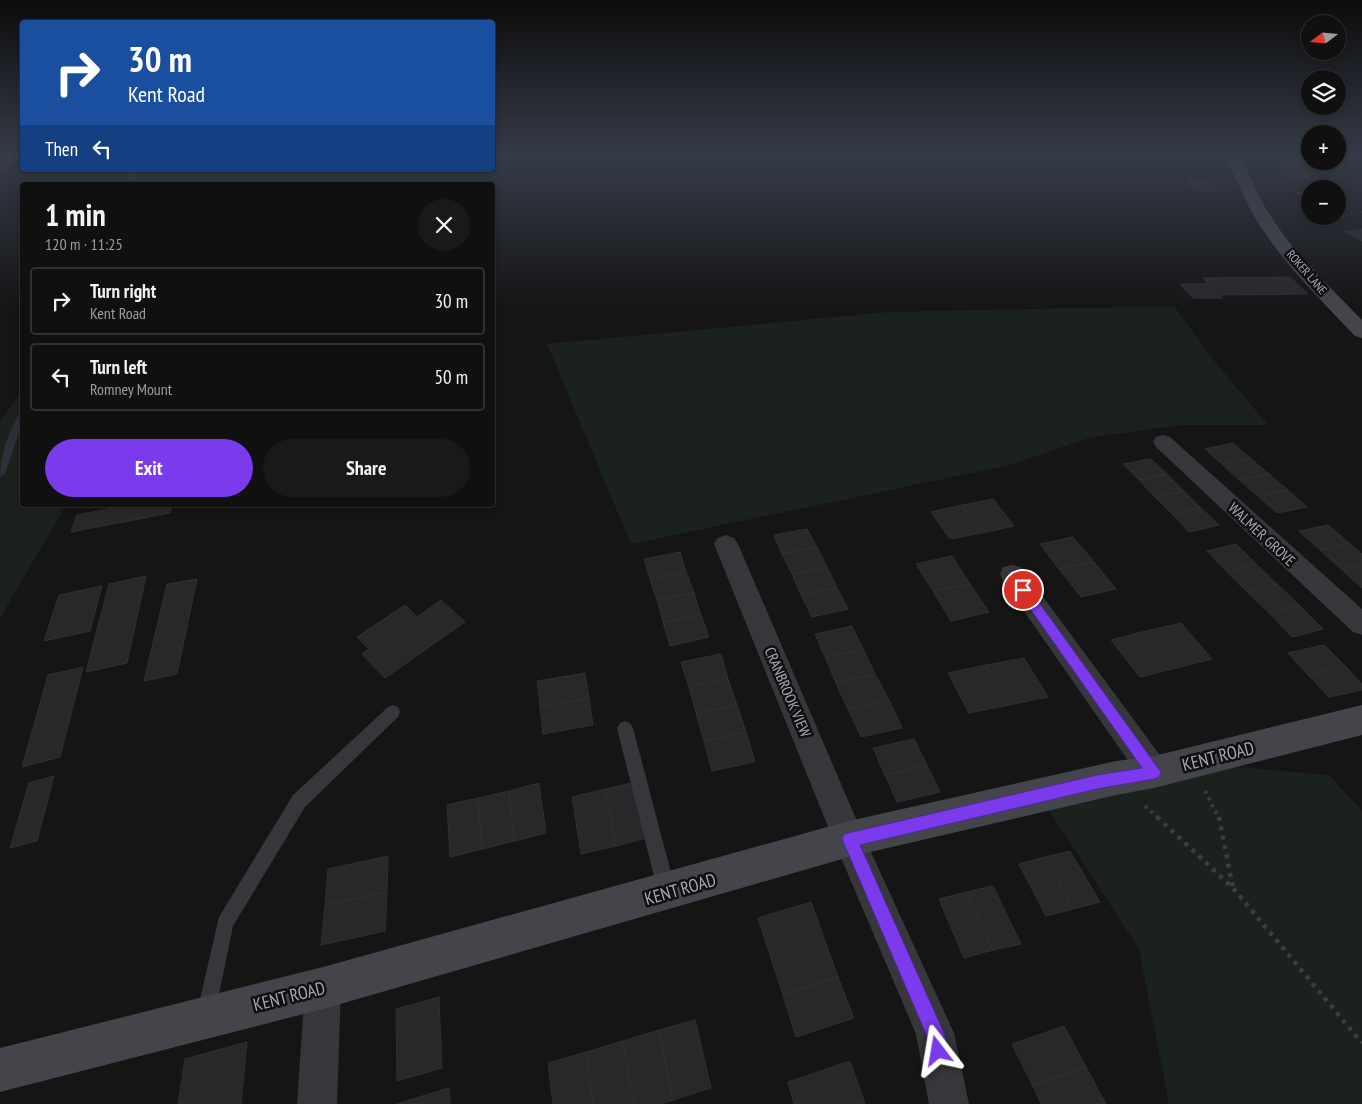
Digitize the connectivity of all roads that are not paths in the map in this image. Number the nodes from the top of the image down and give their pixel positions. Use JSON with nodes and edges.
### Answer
{"nodes":[{"id":1,"x":1257,"y":205,"type":"edge"},
{"id":2,"x":1362,"y":332,"type":"edge"},
{"id":3,"x":1163,"y":442,"type":"dead end"},
{"id":4,"x":726,"y":544,"type":"dead end"},
{"id":5,"x":1012,"y":574,"type":"dead end"},
{"id":6,"x":1362,"y":625,"type":"edge"},
{"id":7,"x":393,"y":712,"type":"dead end"},
{"id":8,"x":1362,"y":720,"type":"edge"},
{"id":9,"x":625,"y":728,"type":"dead end"},
{"id":10,"x":1171,"y":768,"type":"junction"},
{"id":11,"x":849,"y":839,"type":"junction"},
{"id":12,"x":667,"y":892,"type":"junction"},
{"id":13,"x":323,"y":988,"type":"junction"},
{"id":14,"x":206,"y":1017,"type":"junction"},
{"id":15,"x":0,"y":1070,"type":"edge"},
{"id":16,"x":317,"y":1104,"type":"edge"},
{"id":17,"x":948,"y":1104,"type":"edge"}],
"edges":[{"from":1,"to":2,"type":"street","name":"ROKER LANE"},
{"from":3,"to":6,"type":"street","name":"WALMER GROVE"},
{"from":4,"to":11,"type":"street","name":"CRANBROOK VIEW"},
{"from":5,"to":10,"type":"street"},
{"from":7,"to":14,"type":"lane"},
{"from":8,"to":10,"type":"street","name":"KENT ROAD"},
{"from":9,"to":12,"type":"lane"},
{"from":10,"to":11,"type":"street","name":"KENT ROAD"},
{"from":11,"to":12,"type":"street","name":"KENT ROAD"},
{"from":11,"to":17,"type":"street","name":"CRANBROOK VIEW"},
{"from":12,"to":13,"type":"street","name":"KENT ROAD"},
{"from":13,"to":14,"type":"street","name":"KENT ROAD"},
{"from":13,"to":16,"type":"street"},
{"from":14,"to":15,"type":"street","name":"KENT ROAD"}]}
